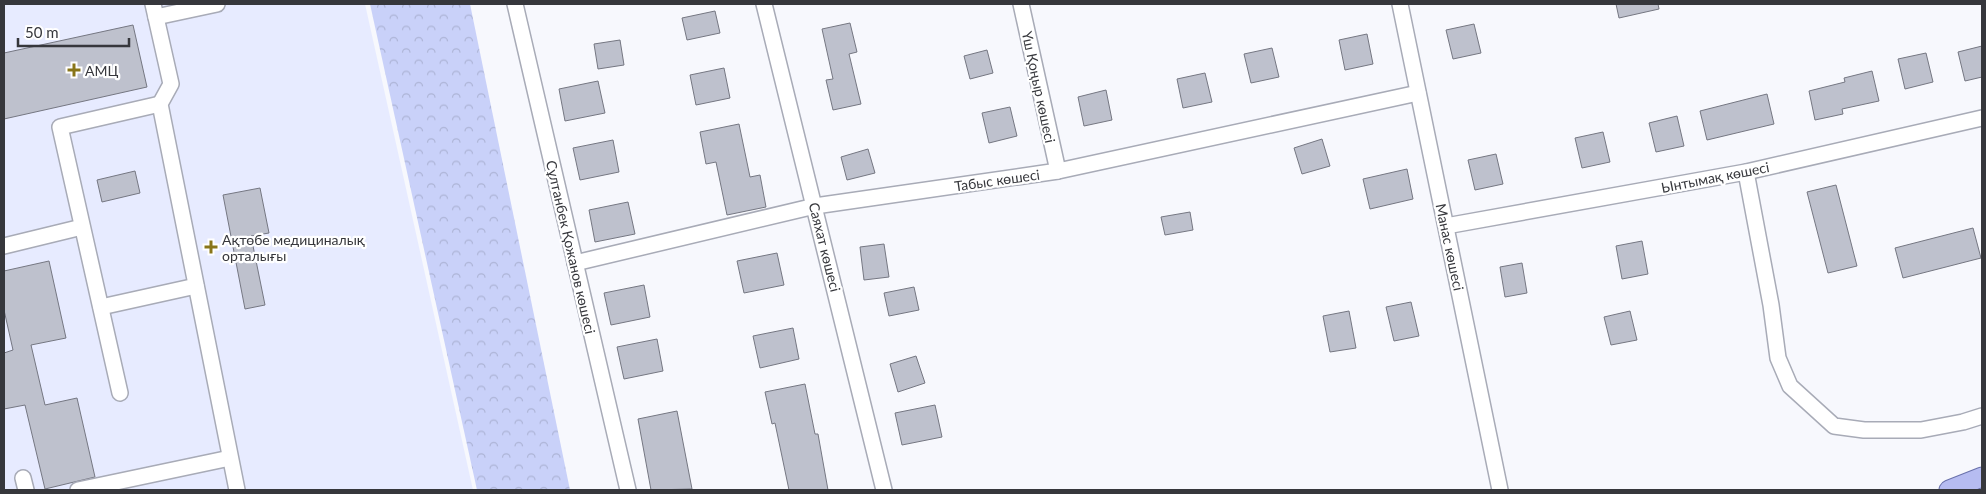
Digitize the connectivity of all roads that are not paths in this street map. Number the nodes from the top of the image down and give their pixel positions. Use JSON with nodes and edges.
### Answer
{"nodes":[{"id":1,"x":217,"y":4,"type":"edge"},
{"id":2,"x":515,"y":4,"type":"edge"},
{"id":3,"x":764,"y":4,"type":"edge"},
{"id":4,"x":1021,"y":4,"type":"edge"},
{"id":5,"x":1400,"y":4,"type":"edge"},
{"id":6,"x":155,"y":10,"type":"edge"},
{"id":7,"x":1418,"y":93,"type":"junction"},
{"id":8,"x":160,"y":104,"type":"junction"},
{"id":9,"x":1982,"y":118,"type":"edge"},
{"id":10,"x":1058,"y":171,"type":"junction"},
{"id":11,"x":1746,"y":172,"type":"junction"},
{"id":12,"x":815,"y":206,"type":"junction"},
{"id":13,"x":1446,"y":226,"type":"junction"},
{"id":14,"x":82,"y":227,"type":"junction"},
{"id":15,"x":4,"y":246,"type":"edge"},
{"id":16,"x":574,"y":263,"type":"junction"},
{"id":17,"x":196,"y":286,"type":"junction"},
{"id":18,"x":101,"y":307,"type":"junction"},
{"id":19,"x":120,"y":393,"type":"dead end"},
{"id":20,"x":1982,"y":416,"type":"edge"},
{"id":21,"x":230,"y":458,"type":"junction"},
{"id":22,"x":1982,"y":477,"type":"edge"},
{"id":23,"x":78,"y":490,"type":"edge"},
{"id":24,"x":238,"y":490,"type":"edge"},
{"id":25,"x":628,"y":490,"type":"edge"},
{"id":26,"x":884,"y":490,"type":"edge"},
{"id":27,"x":1500,"y":490,"type":"edge"},
{"id":28,"x":1949,"y":490,"type":"edge"}],
"edges":[{"from":1,"to":6,"type":"street"},
{"from":2,"to":16,"type":"street","name":"Сұлтанбек Қожанов көшесі"},
{"from":3,"to":12,"type":"street","name":"Саяхат көшесі"},
{"from":4,"to":10,"type":"street","name":"Үш Қоңыр көшесі"},
{"from":5,"to":7,"type":"street","name":"Манас көшесі"},
{"from":6,"to":8,"type":"street"},
{"from":7,"to":10,"type":"street","name":"Табыс көшесі"},
{"from":7,"to":13,"type":"street","name":"Манас көшесі"},
{"from":8,"to":14,"type":"street"},
{"from":8,"to":17,"type":"street"},
{"from":9,"to":11,"type":"street","name":"Ынтымақ көшесі"},
{"from":10,"to":12,"type":"street","name":"Табыс көшесі"},
{"from":11,"to":13,"type":"street","name":"Ынтымақ көшесі"},
{"from":11,"to":20,"type":"street"},
{"from":12,"to":16,"type":"street","name":"Табыс көшесі"},
{"from":12,"to":26,"type":"street","name":"Саяхат көшесі"},
{"from":13,"to":27,"type":"street","name":"Манас көшесі"},
{"from":14,"to":15,"type":"street"},
{"from":14,"to":18,"type":"street"},
{"from":16,"to":25,"type":"street","name":"Сұлтанбек Қожанов көшесі"},
{"from":17,"to":18,"type":"street"},
{"from":17,"to":21,"type":"street"},
{"from":18,"to":19,"type":"street"},
{"from":21,"to":23,"type":"street"},
{"from":21,"to":24,"type":"street"},
{"from":22,"to":28,"type":"main road"}]}
